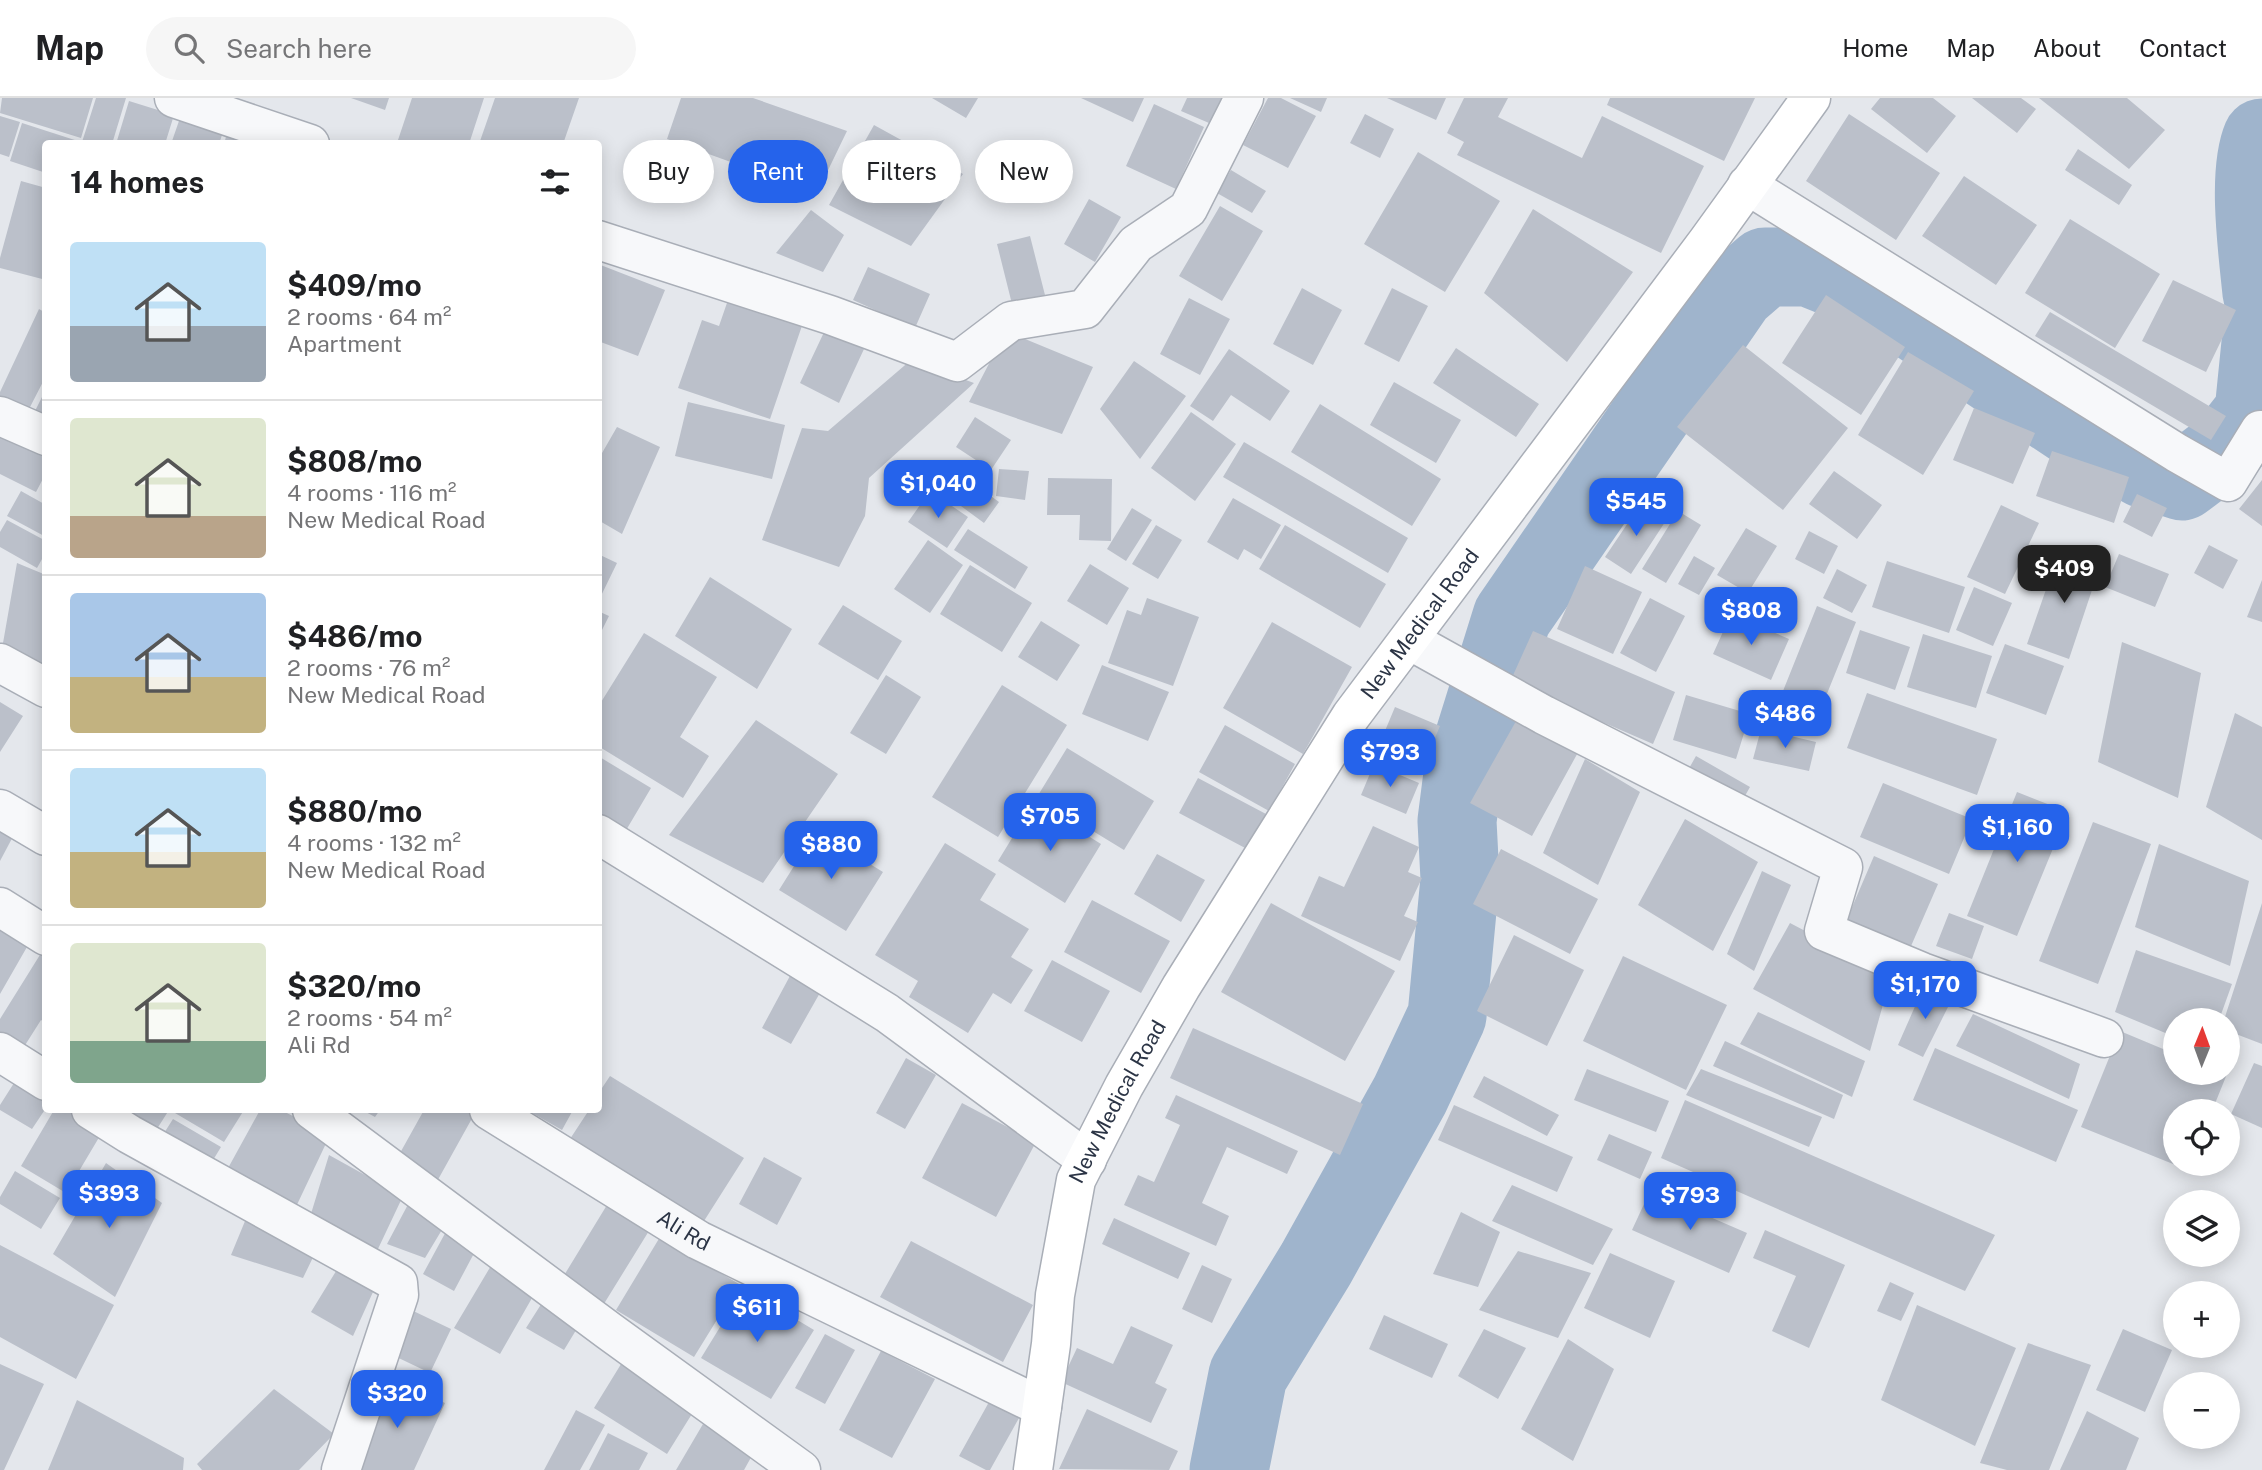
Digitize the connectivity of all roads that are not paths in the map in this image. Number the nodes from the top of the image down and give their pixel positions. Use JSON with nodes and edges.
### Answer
{"nodes":[{"id":1,"x":174,"y":98,"type":"edge"},
{"id":2,"x":1244,"y":98,"type":"edge"},
{"id":3,"x":1811,"y":98,"type":"edge"},
{"id":4,"x":298,"y":140,"type":"edge"},
{"id":5,"x":1747,"y":184,"type":"junction"},
{"id":6,"x":602,"y":241,"type":"edge"},
{"id":7,"x":0,"y":416,"type":"edge"},
{"id":8,"x":2262,"y":431,"type":"edge"},
{"id":9,"x":42,"y":434,"type":"edge"},
{"id":10,"x":1409,"y":640,"type":"junction"},
{"id":11,"x":0,"y":663,"type":"edge"},
{"id":12,"x":42,"y":686,"type":"edge"},
{"id":13,"x":0,"y":809,"type":"edge"},
{"id":14,"x":42,"y":834,"type":"edge"},
{"id":15,"x":602,"y":836,"type":"edge"},
{"id":16,"x":0,"y":907,"type":"edge"},
{"id":17,"x":42,"y":933,"type":"edge"},
{"id":18,"x":2104,"y":1038,"type":"dead end"},
{"id":19,"x":0,"y":1052,"type":"edge"},
{"id":20,"x":42,"y":1078,"type":"edge"},
{"id":21,"x":96,"y":1113,"type":"edge"},
{"id":22,"x":316,"y":1113,"type":"edge"},
{"id":23,"x":494,"y":1113,"type":"edge"},
{"id":24,"x":1087,"y":1160,"type":"junction"},
{"id":25,"x":1042,"y":1407,"type":"junction"},
{"id":26,"x":341,"y":1470,"type":"edge"},
{"id":27,"x":802,"y":1470,"type":"edge"},
{"id":28,"x":1033,"y":1470,"type":"edge"}],
"edges":[{"from":1,"to":4,"type":"street"},
{"from":2,"to":6,"type":"street"},
{"from":3,"to":5,"type":"street","name":"New Medical Road"},
{"from":5,"to":8,"type":"street"},
{"from":5,"to":10,"type":"street","name":"New Medical Road"},
{"from":7,"to":9,"type":"street"},
{"from":10,"to":18,"type":"street"},
{"from":10,"to":24,"type":"street","name":"New Medical Road"},
{"from":11,"to":12,"type":"street"},
{"from":13,"to":14,"type":"street"},
{"from":15,"to":24,"type":"street"},
{"from":16,"to":17,"type":"street"},
{"from":19,"to":20,"type":"street"},
{"from":21,"to":26,"type":"street"},
{"from":22,"to":27,"type":"street"},
{"from":23,"to":25,"type":"street","name":"Ali Rd"},
{"from":24,"to":25,"type":"street","name":"New Medical Road"},
{"from":25,"to":28,"type":"street","name":"New Medical Road"}]}
